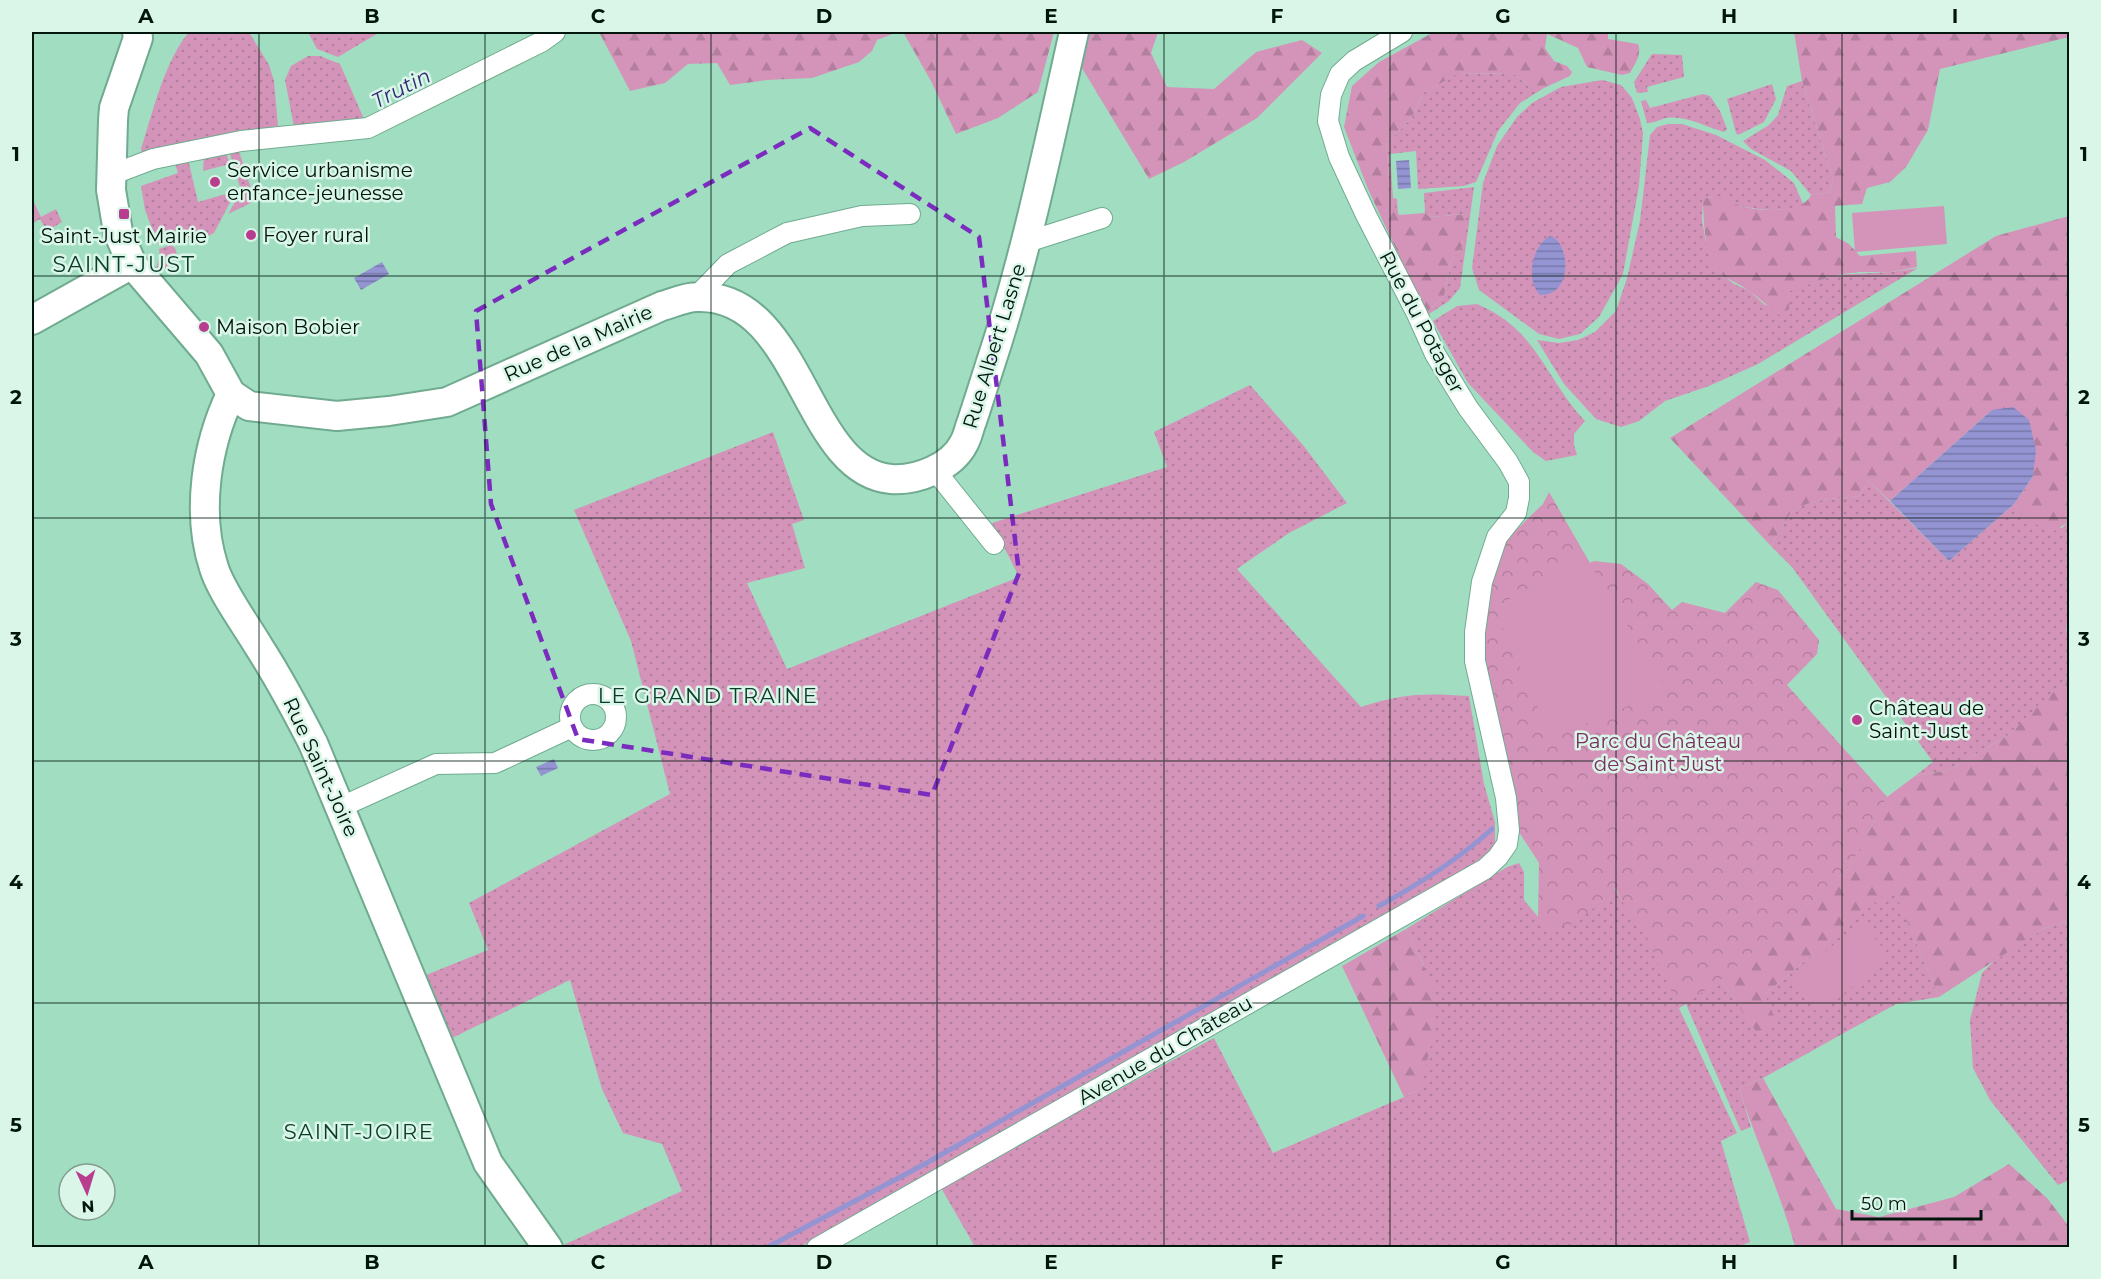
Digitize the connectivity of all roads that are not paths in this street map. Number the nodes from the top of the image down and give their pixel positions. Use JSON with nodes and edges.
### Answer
{"nodes":[{"id":1,"x":137,"y":32,"type":"edge"},
{"id":2,"x":555,"y":32,"type":"edge"},
{"id":3,"x":1074,"y":32,"type":"edge"},
{"id":4,"x":1402,"y":32,"type":"edge"},
{"id":5,"x":111,"y":175,"type":"junction"},
{"id":6,"x":910,"y":214,"type":"dead end"},
{"id":7,"x":1102,"y":218,"type":"dead end"},
{"id":8,"x":1024,"y":243,"type":"junction"},
{"id":9,"x":132,"y":264,"type":"junction"},
{"id":10,"x":696,"y":297,"type":"junction"},
{"id":11,"x":32,"y":320,"type":"edge"},
{"id":12,"x":231,"y":394,"type":"junction"},
{"id":13,"x":934,"y":469,"type":"junction"},
{"id":14,"x":994,"y":544,"type":"dead end"},
{"id":15,"x":572,"y":727,"type":"dead end"},
{"id":16,"x":341,"y":807,"type":"junction"},
{"id":17,"x":1507,"y":844,"type":"joint"},
{"id":18,"x":548,"y":1248,"type":"edge"},
{"id":19,"x":817,"y":1248,"type":"edge"}],
"edges":[{"from":1,"to":5,"type":"street"},
{"from":2,"to":5,"type":"street"},
{"from":3,"to":8,"type":"street","name":"Rue Albert Lasne"},
{"from":4,"to":17,"type":"street","name":"Rue du Potager"},
{"from":5,"to":9,"type":"street"},
{"from":6,"to":10,"type":"street"},
{"from":7,"to":8,"type":"street"},
{"from":8,"to":13,"type":"street","name":"Rue Albert Lasne"},
{"from":9,"to":11,"type":"street"},
{"from":9,"to":12,"type":"street"},
{"from":10,"to":12,"type":"street","name":"Rue de la Mairie"},
{"from":10,"to":13,"type":"street","name":"Rue Albert Lasne"},
{"from":12,"to":16,"type":"street","name":"Rue Saint-Joire"},
{"from":13,"to":14,"type":"street"},
{"from":15,"to":16,"type":"street"},
{"from":16,"to":18,"type":"street","name":"Rue Saint-Joire"},
{"from":17,"to":19,"type":"street","name":"Avenue du Château"}]}
